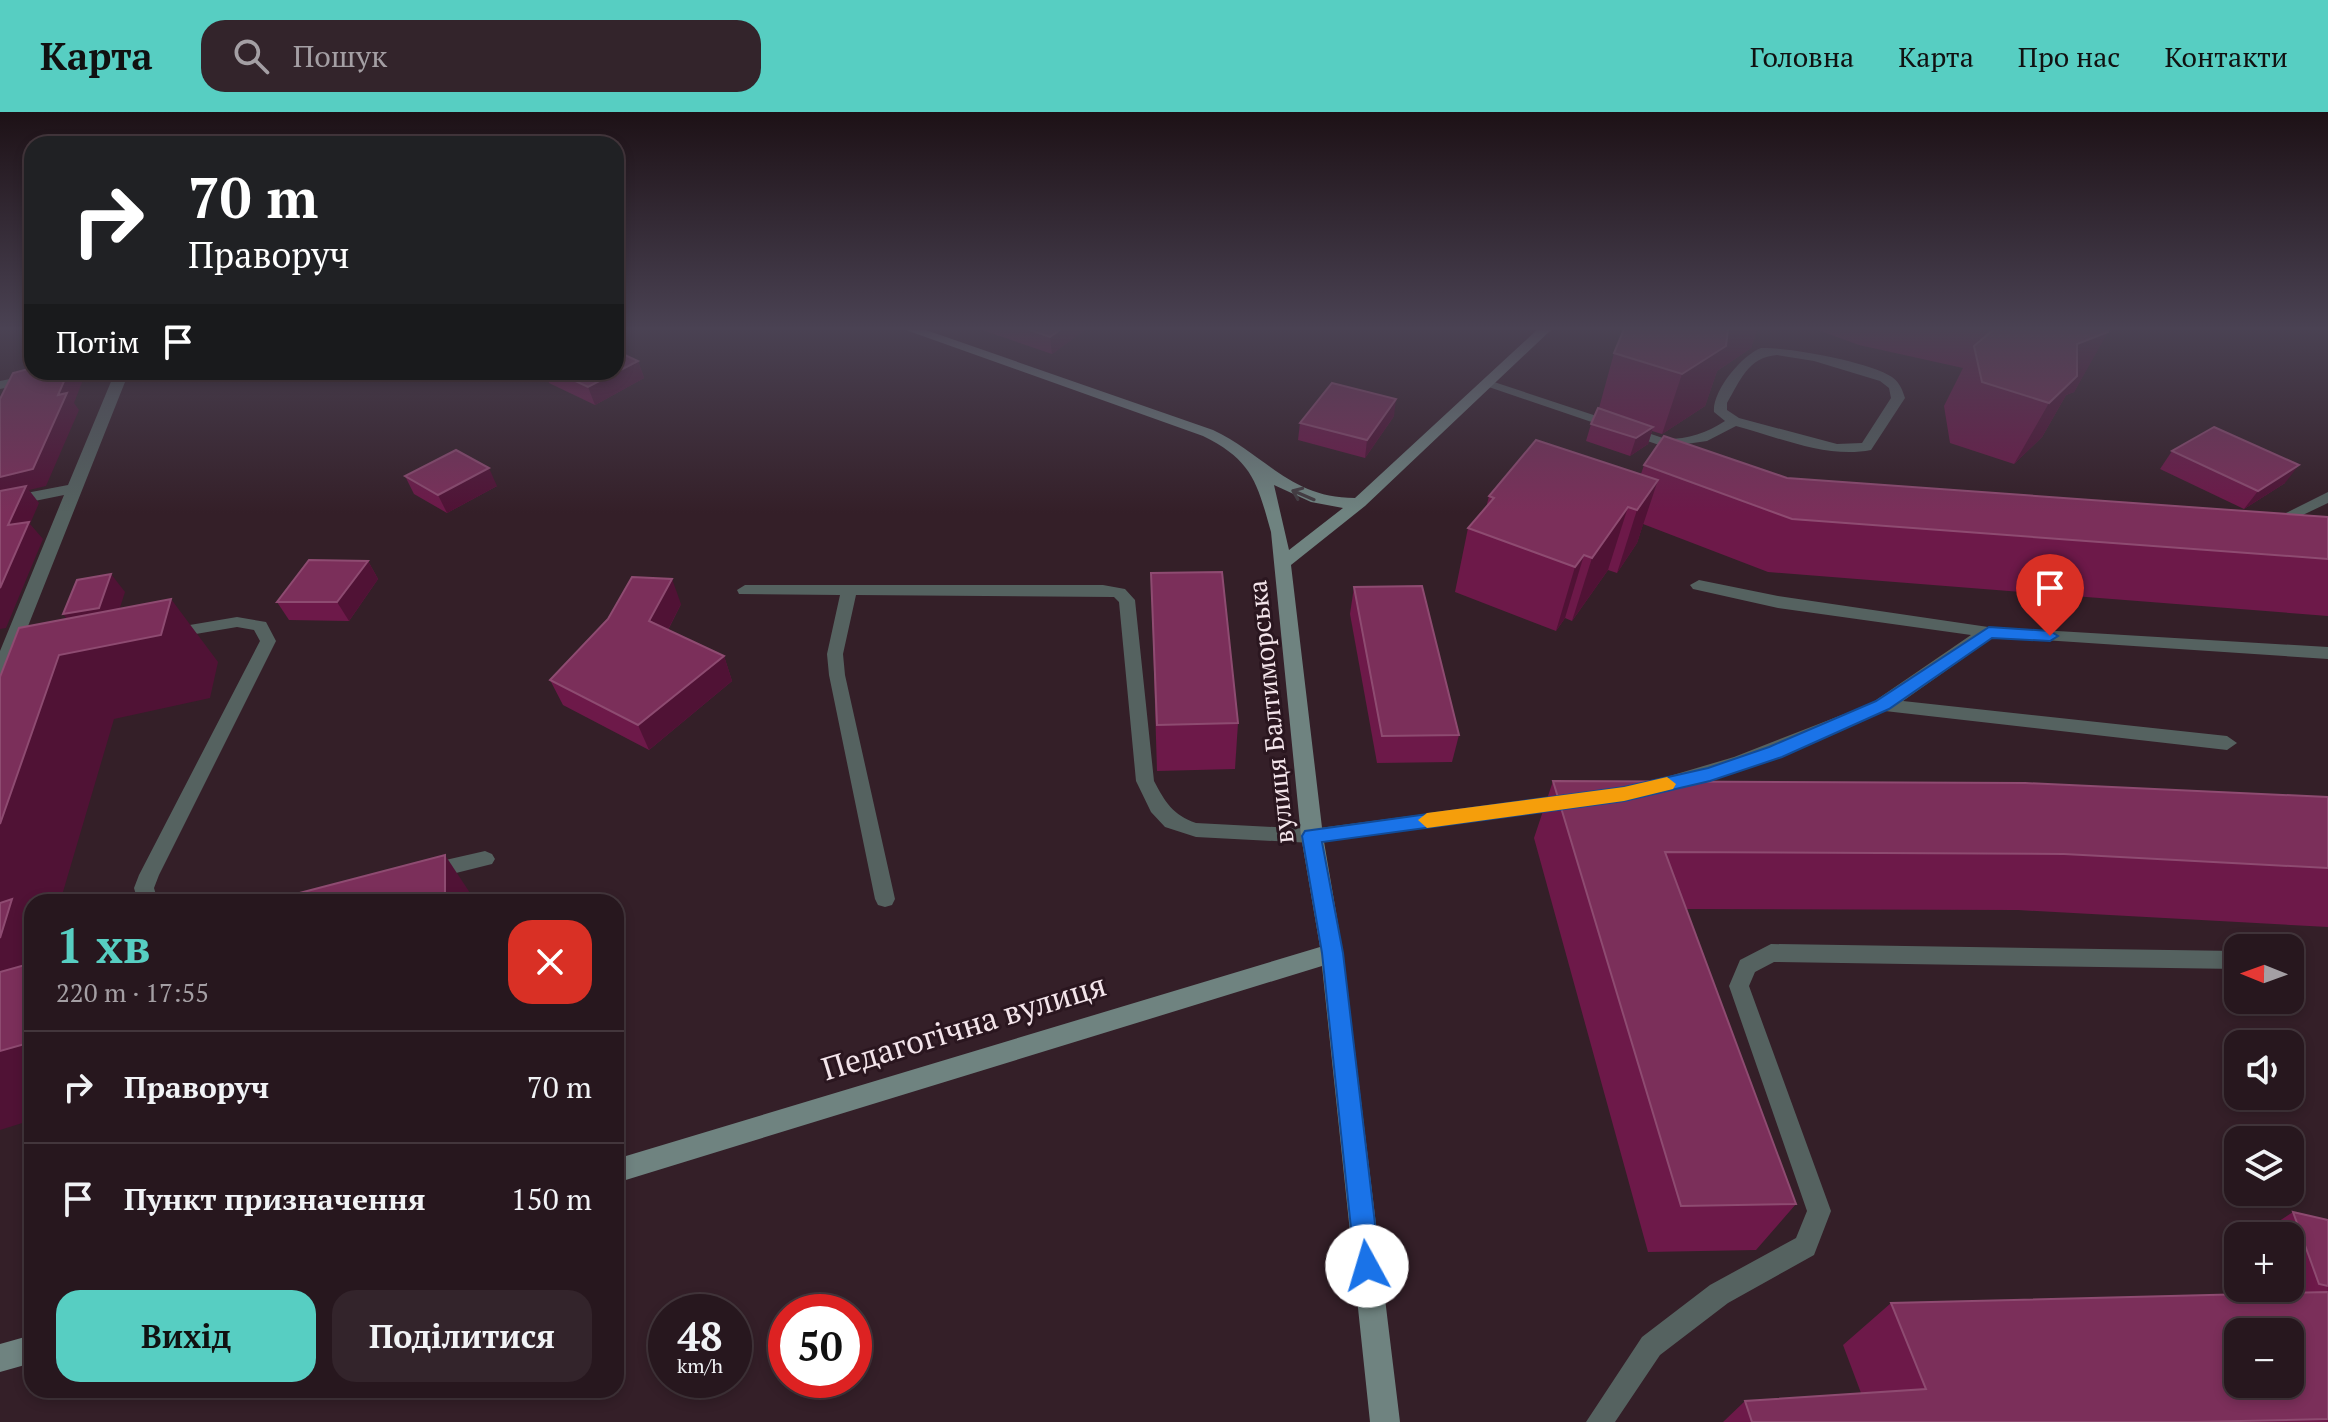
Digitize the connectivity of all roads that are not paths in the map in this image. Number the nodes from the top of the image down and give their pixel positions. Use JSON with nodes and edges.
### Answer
{"nodes":[{"id":1,"x":115,"y":390,"type":"edge"},
{"id":2,"x":1085,"y":390,"type":"edge"},
{"id":3,"x":1479,"y":390,"type":"edge"},
{"id":4,"x":1505,"y":390,"type":"edge"},
{"id":5,"x":1729,"y":390,"type":"edge"},
{"id":6,"x":1896,"y":390,"type":"edge"},
{"id":7,"x":1734,"y":421,"type":"junction"},
{"id":8,"x":1255,"y":465,"type":"junction"},
{"id":9,"x":77,"y":488,"type":"junction"},
{"id":10,"x":2328,"y":497,"type":"edge"},
{"id":11,"x":0,"y":503,"type":"edge"},
{"id":12,"x":1359,"y":503,"type":"junction"},
{"id":13,"x":2280,"y":520,"type":"edge"},
{"id":14,"x":1283,"y":563,"type":"junction"},
{"id":15,"x":1699,"y":585,"type":"dead end"},
{"id":16,"x":745,"y":590,"type":"dead end"},
{"id":17,"x":849,"y":590,"type":"junction"},
{"id":18,"x":1989,"y":632,"type":"junction"},
{"id":19,"x":160,"y":636,"type":"edge"},
{"id":20,"x":2328,"y":653,"type":"edge"},
{"id":21,"x":7,"y":659,"type":"edge"},
{"id":22,"x":1883,"y":705,"type":"junction"},
{"id":23,"x":2227,"y":743,"type":"dead end"},
{"id":24,"x":1638,"y":791,"type":"edge"},
{"id":25,"x":1593,"y":798,"type":"edge"},
{"id":26,"x":1312,"y":836,"type":"junction"},
{"id":27,"x":485,"y":859,"type":"dead end"},
{"id":28,"x":407,"y":877,"type":"edge"},
{"id":29,"x":146,"y":894,"type":"edge"},
{"id":30,"x":885,"y":899,"type":"dead end"},
{"id":31,"x":1332,"y":953,"type":"junction"},
{"id":32,"x":2224,"y":960,"type":"edge"},
{"id":33,"x":624,"y":1169,"type":"edge"},
{"id":34,"x":24,"y":1351,"type":"edge"},
{"id":35,"x":0,"y":1358,"type":"edge"},
{"id":36,"x":1385,"y":1422,"type":"edge"},
{"id":37,"x":1599,"y":1422,"type":"edge"}],
"edges":[{"from":1,"to":9,"type":"street"},
{"from":2,"to":8,"type":"main road"},
{"from":3,"to":12,"type":"main road"},
{"from":4,"to":7,"type":"lane"},
{"from":5,"to":7,"type":"lane"},
{"from":6,"to":7,"type":"lane"},
{"from":12,"to":8,"type":"main road","one_way":true},
{"from":8,"to":14,"type":"main road","name":"вулиця Балтиморська"},
{"from":9,"to":11,"type":"street"},
{"from":9,"to":21,"type":"street"},
{"from":10,"to":13,"type":"street"},
{"from":12,"to":14,"type":"main road"},
{"from":14,"to":26,"type":"main road","name":"вулиця Балтиморська"},
{"from":15,"to":18,"type":"street"},
{"from":16,"to":17,"type":"lane"},
{"from":17,"to":26,"type":"lane"},
{"from":17,"to":30,"type":"lane"},
{"from":18,"to":20,"type":"lane"},
{"from":18,"to":22,"type":"street"},
{"from":19,"to":29,"type":"lane"},
{"from":22,"to":23,"type":"street"},
{"from":22,"to":24,"type":"lane"},
{"from":25,"to":26,"type":"lane"},
{"from":26,"to":31,"type":"main road","name":"вулиця Балтиморська"},
{"from":27,"to":28,"type":"lane"},
{"from":31,"to":33,"type":"main road","name":"Педагогічна вулиця"},
{"from":31,"to":36,"type":"main road","name":"вулиця Балтиморська"},
{"from":32,"to":37,"type":"lane"},
{"from":34,"to":35,"type":"main road"}]}
